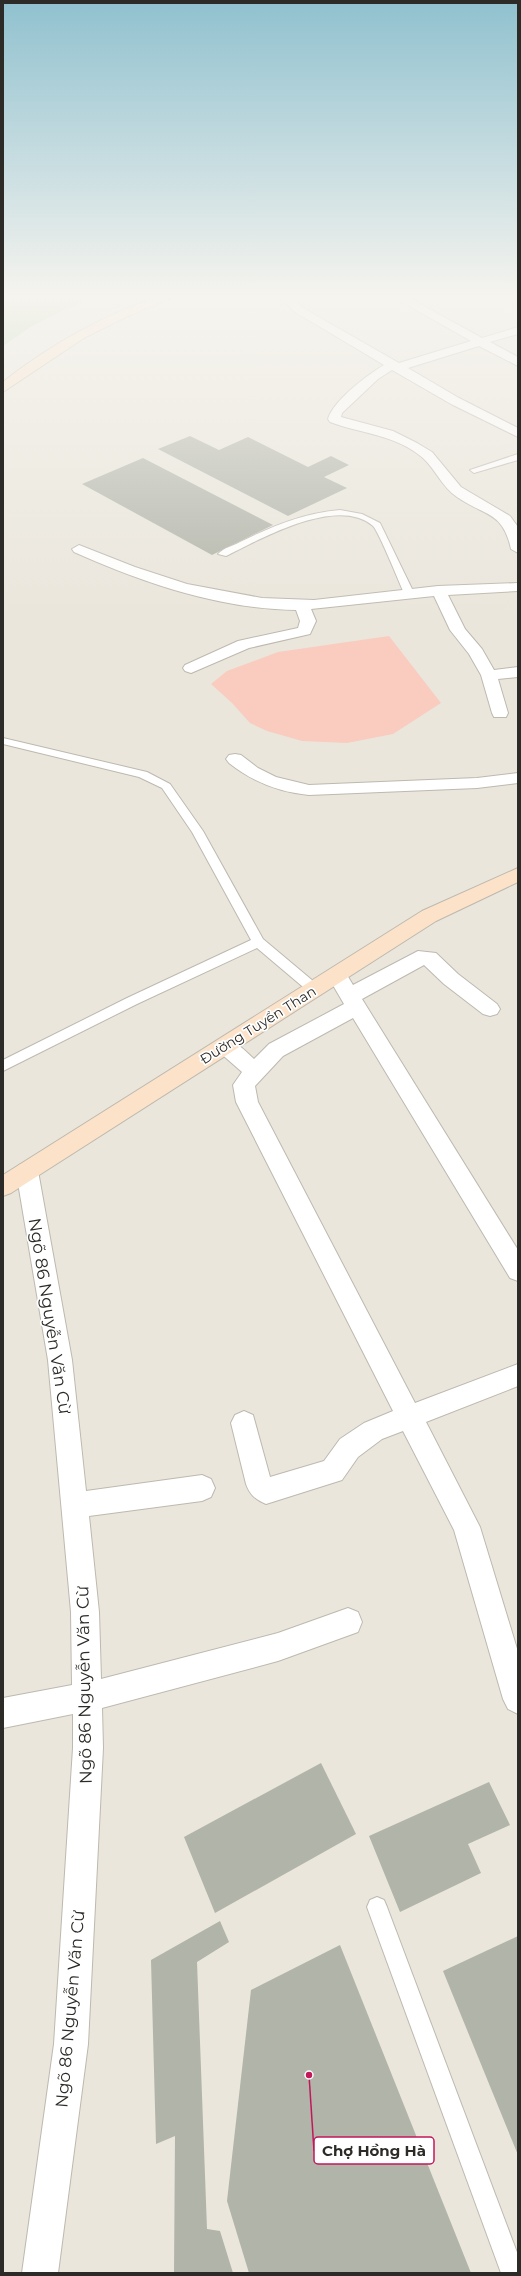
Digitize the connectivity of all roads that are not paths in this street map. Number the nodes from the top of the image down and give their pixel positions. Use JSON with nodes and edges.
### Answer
{"nodes":[{"id":1,"x":344,"y":404,"type":"edge"},
{"id":2,"x":462,"y":404,"type":"edge"},
{"id":3,"x":518,"y":432,"type":"edge"},
{"id":4,"x":518,"y":457,"type":"edge"},
{"id":5,"x":474,"y":470,"type":"dead end"},
{"id":6,"x":79,"y":549,"type":"dead end"},
{"id":7,"x":518,"y":549,"type":"edge"},
{"id":8,"x":223,"y":554,"type":"dead end"},
{"id":9,"x":518,"y":586,"type":"edge"},
{"id":10,"x":438,"y":590,"type":"junction"},
{"id":11,"x":409,"y":593,"type":"junction"},
{"id":12,"x":302,"y":605,"type":"junction"},
{"id":13,"x":191,"y":668,"type":"dead end"},
{"id":14,"x":518,"y":672,"type":"edge"},
{"id":15,"x":489,"y":675,"type":"junction"},
{"id":16,"x":500,"y":713,"type":"dead end"},
{"id":17,"x":3,"y":742,"type":"edge"},
{"id":18,"x":235,"y":759,"type":"dead end"},
{"id":19,"x":518,"y":778,"type":"edge"},
{"id":20,"x":518,"y":874,"type":"edge"},
{"id":21,"x":258,"y":942,"type":"junction"},
{"id":22,"x":337,"y":975,"type":"junction"},
{"id":23,"x":308,"y":985,"type":"junction"},
{"id":24,"x":353,"y":1001,"type":"junction"},
{"id":25,"x":490,"y":1009,"type":"dead end"},
{"id":26,"x":225,"y":1046,"type":"junction"},
{"id":27,"x":3,"y":1066,"type":"edge"},
{"id":28,"x":256,"y":1070,"type":"junction"},
{"id":29,"x":27,"y":1171,"type":"junction"},
{"id":30,"x":3,"y":1187,"type":"edge"},
{"id":31,"x":518,"y":1271,"type":"edge"},
{"id":32,"x":518,"y":1376,"type":"edge"},
{"id":33,"x":410,"y":1418,"type":"junction"},
{"id":34,"x":244,"y":1423,"type":"dead end"},
{"id":35,"x":202,"y":1488,"type":"dead end"},
{"id":36,"x":74,"y":1505,"type":"junction"},
{"id":37,"x":348,"y":1622,"type":"dead end"},
{"id":38,"x":87,"y":1697,"type":"junction"},
{"id":39,"x":518,"y":1699,"type":"edge"},
{"id":40,"x":3,"y":1713,"type":"edge"},
{"id":41,"x":377,"y":1907,"type":"dead end"},
{"id":42,"x":40,"y":2273,"type":"edge"},
{"id":43,"x":512,"y":2273,"type":"edge"}],
"edges":[{"from":1,"to":7,"type":"street"},
{"from":2,"to":3,"type":"street"},
{"from":4,"to":5,"type":"lane"},
{"from":6,"to":12,"type":"street"},
{"from":8,"to":11,"type":"lane"},
{"from":9,"to":10,"type":"street"},
{"from":10,"to":11,"type":"street"},
{"from":10,"to":15,"type":"street"},
{"from":11,"to":12,"type":"street"},
{"from":12,"to":13,"type":"street"},
{"from":14,"to":15,"type":"street"},
{"from":15,"to":16,"type":"street"},
{"from":17,"to":21,"type":"lane"},
{"from":18,"to":19,"type":"street"},
{"from":20,"to":22,"type":"main road","name":"Đường Tuyển Than"},
{"from":21,"to":23,"type":"lane"},
{"from":21,"to":27,"type":"lane"},
{"from":22,"to":23,"type":"main road","name":"Đường Tuyển Than"},
{"from":22,"to":24,"type":"street"},
{"from":23,"to":26,"type":"main road","name":"Đường Tuyển Than"},
{"from":24,"to":25,"type":"street"},
{"from":24,"to":28,"type":"street"},
{"from":24,"to":31,"type":"street"},
{"from":26,"to":28,"type":"street"},
{"from":26,"to":29,"type":"main road","name":"Đường Tuyển Than"},
{"from":28,"to":33,"type":"street"},
{"from":29,"to":30,"type":"main road","name":"Đường Tuyển Than"},
{"from":29,"to":36,"type":"street","name":"Ngõ 86 Nguyễn Văn Cừ"},
{"from":32,"to":33,"type":"street"},
{"from":33,"to":34,"type":"street"},
{"from":33,"to":39,"type":"street"},
{"from":35,"to":36,"type":"street"},
{"from":36,"to":38,"type":"street","name":"Ngõ 86 Nguyễn Văn Cừ"},
{"from":37,"to":38,"type":"street"},
{"from":38,"to":40,"type":"street"},
{"from":38,"to":42,"type":"street","name":"Ngõ 86 Nguyễn Văn Cừ"},
{"from":41,"to":43,"type":"lane"}]}
